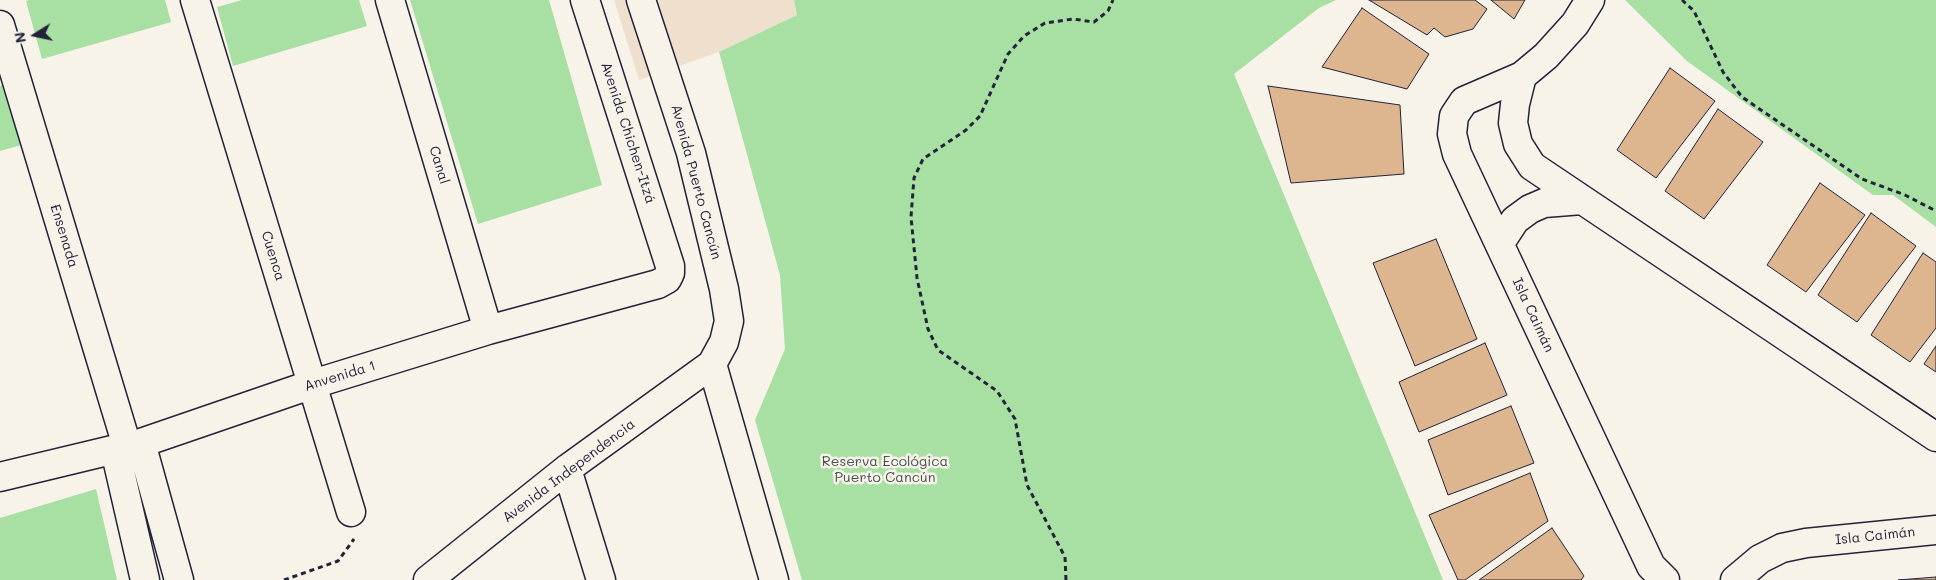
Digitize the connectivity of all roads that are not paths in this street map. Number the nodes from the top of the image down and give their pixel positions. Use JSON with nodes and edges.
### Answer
{"nodes":[{"id":1,"x":195,"y":0,"type":"edge"},
{"id":2,"x":390,"y":0,"type":"edge"},
{"id":3,"x":585,"y":0,"type":"edge"},
{"id":4,"x":641,"y":0,"type":"edge"},
{"id":5,"x":1590,"y":0,"type":"edge"},
{"id":6,"x":0,"y":25,"type":"edge"},
{"id":7,"x":1522,"y":76,"type":"junction"},
{"id":8,"x":1582,"y":200,"type":"junction"},
{"id":9,"x":1500,"y":242,"type":"junction"},
{"id":10,"x":670,"y":266,"type":"joint"},
{"id":11,"x":488,"y":330,"type":"junction"},
{"id":12,"x":712,"y":364,"type":"junction"},
{"id":13,"x":313,"y":384,"type":"junction"},
{"id":14,"x":1935,"y":438,"type":"edge"},
{"id":15,"x":128,"y":446,"type":"junction"},
{"id":16,"x":568,"y":469,"type":"junction"},
{"id":17,"x":0,"y":477,"type":"edge"},
{"id":18,"x":351,"y":512,"type":"road end"},
{"id":19,"x":1930,"y":527,"type":"edge"},
{"id":20,"x":435,"y":578,"type":"edge"},
{"id":21,"x":145,"y":580,"type":"edge"},
{"id":22,"x":178,"y":580,"type":"edge"},
{"id":23,"x":602,"y":580,"type":"edge"},
{"id":24,"x":774,"y":580,"type":"edge"},
{"id":25,"x":1665,"y":580,"type":"edge"},
{"id":26,"x":1735,"y":580,"type":"edge"}],
"edges":[{"from":1,"to":13,"type":"street","name":"Cuenca"},
{"from":2,"to":11,"type":"street","name":"Canal"},
{"from":3,"to":10,"type":"street","name":"Avenida Chichen-Itzá"},
{"from":4,"to":12,"type":"street","name":"Avenida Puerto Cancún"},
{"from":5,"to":7,"type":"street","name":"Isla Caimán"},
{"from":6,"to":15,"type":"street","name":"Ensenada"},
{"from":7,"to":8,"type":"street"},
{"from":7,"to":9,"type":"street","name":"Isla Caimán"},
{"from":8,"to":9,"type":"street"},
{"from":8,"to":14,"type":"street"},
{"from":9,"to":25,"type":"street","name":"Isla Caimán"},
{"from":10,"to":11,"type":"street","name":"Anvenida 1"},
{"from":11,"to":13,"type":"street","name":"Anvenida 1"},
{"from":12,"to":16,"type":"street","name":"Avenida Independencia"},
{"from":12,"to":24,"type":"street"},
{"from":13,"to":15,"type":"street","name":"Anvenida 1"},
{"from":13,"to":18,"type":"street","name":"Cuenca"},
{"from":15,"to":17,"type":"street","name":"Anvenida 1"},
{"from":15,"to":21,"type":"street","name":"Ensenada"},
{"from":15,"to":22,"type":"street","name":"Ensenada"},
{"from":16,"to":20,"type":"street","name":"Avenida Independencia"},
{"from":16,"to":23,"type":"street"},
{"from":19,"to":26,"type":"street","name":"Isla Caimán"}]}
